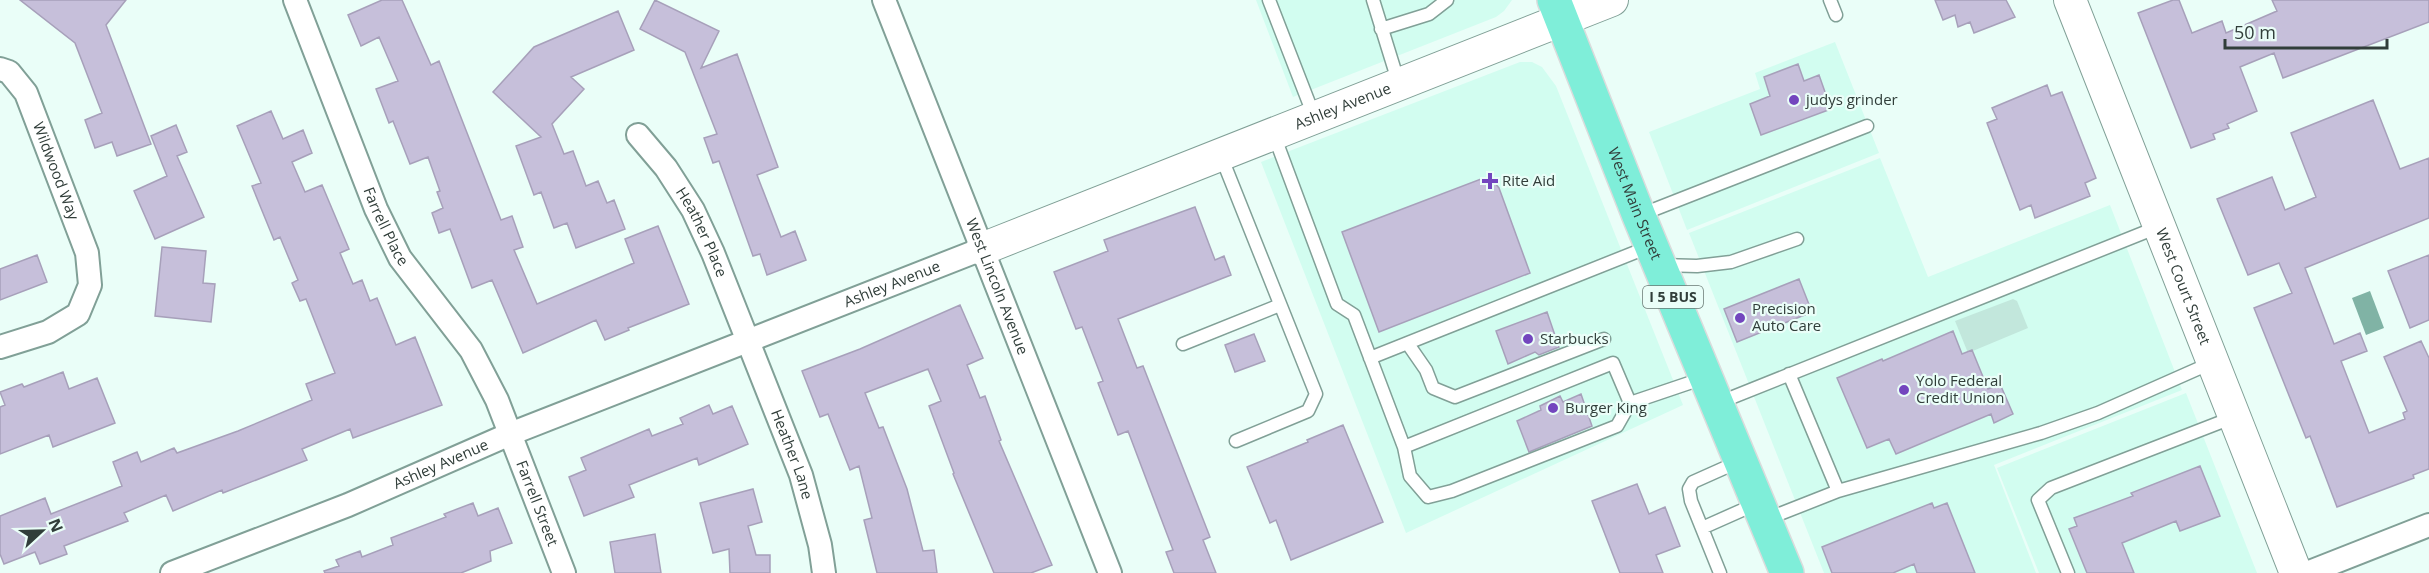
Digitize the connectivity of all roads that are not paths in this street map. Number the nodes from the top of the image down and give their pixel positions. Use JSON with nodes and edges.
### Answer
{"nodes":[{"id":1,"x":295,"y":0,"type":"edge"},
{"id":2,"x":884,"y":0,"type":"edge"},
{"id":3,"x":1269,"y":0,"type":"edge"},
{"id":4,"x":1373,"y":0,"type":"edge"},
{"id":5,"x":1447,"y":0,"type":"edge"},
{"id":6,"x":1612,"y":0,"type":"edge"},
{"id":7,"x":1830,"y":0,"type":"edge"},
{"id":8,"x":2070,"y":0,"type":"edge"},
{"id":9,"x":1558,"y":10,"type":"edge"},
{"id":10,"x":1836,"y":15,"type":"dead end"},
{"id":11,"x":1381,"y":29,"type":"junction"},
{"id":12,"x":0,"y":69,"type":"edge"},
{"id":13,"x":1399,"y":84,"type":"junction"},
{"id":14,"x":1315,"y":117,"type":"junction"},
{"id":15,"x":1867,"y":126,"type":"dead end"},
{"id":16,"x":1274,"y":134,"type":"junction"},
{"id":17,"x":638,"y":135,"type":"dead end"},
{"id":18,"x":1220,"y":154,"type":"junction"},
{"id":19,"x":1639,"y":216,"type":"junction"},
{"id":20,"x":2160,"y":226,"type":"junction"},
{"id":21,"x":1797,"y":239,"type":"dead end"},
{"id":22,"x":982,"y":249,"type":"junction"},
{"id":23,"x":1656,"y":256,"type":"junction"},
{"id":24,"x":1280,"y":305,"type":"junction"},
{"id":25,"x":1604,"y":339,"type":"dead end"},
{"id":26,"x":746,"y":341,"type":"junction"},
{"id":27,"x":1183,"y":344,"type":"dead end"},
{"id":28,"x":1408,"y":344,"type":"junction"},
{"id":29,"x":0,"y":347,"type":"edge"},
{"id":30,"x":1371,"y":358,"type":"junction"},
{"id":31,"x":2213,"y":362,"type":"junction"},
{"id":32,"x":1789,"y":374,"type":"junction"},
{"id":33,"x":1712,"y":390,"type":"junction"},
{"id":34,"x":1630,"y":403,"type":"junction"},
{"id":35,"x":2234,"y":417,"type":"junction"},
{"id":36,"x":510,"y":434,"type":"junction"},
{"id":37,"x":1236,"y":441,"type":"dead end"},
{"id":38,"x":1404,"y":447,"type":"junction"},
{"id":39,"x":1741,"y":460,"type":"junction"},
{"id":40,"x":1838,"y":491,"type":"junction"},
{"id":41,"x":1763,"y":511,"type":"junction"},
{"id":42,"x":2429,"y":525,"type":"edge"},
{"id":43,"x":1702,"y":528,"type":"junction"},
{"id":44,"x":172,"y":573,"type":"edge"},
{"id":45,"x":564,"y":573,"type":"edge"},
{"id":46,"x":824,"y":573,"type":"edge"},
{"id":47,"x":1110,"y":573,"type":"edge"},
{"id":48,"x":1720,"y":573,"type":"edge"},
{"id":49,"x":1787,"y":573,"type":"edge"},
{"id":50,"x":2068,"y":573,"type":"edge"},
{"id":51,"x":2296,"y":573,"type":"edge"},
{"id":52,"x":2307,"y":573,"type":"edge"}],
"edges":[{"from":1,"to":36,"type":"street","name":"Farrell Place"},
{"from":2,"to":22,"type":"street","name":"West Lincoln Avenue"},
{"from":3,"to":14,"type":"lane"},
{"from":4,"to":11,"type":"lane"},
{"from":5,"to":11,"type":"lane"},
{"from":6,"to":9,"type":"street","name":"Ashley Avenue"},
{"from":7,"to":10,"type":"lane"},
{"from":8,"to":20,"type":"street","name":"West Court Street"},
{"from":9,"to":13,"type":"street","name":"Ashley Avenue"},
{"from":9,"to":19,"type":"main road","name":"West Main Street","number":"I 5 BUS"},
{"from":11,"to":13,"type":"lane"},
{"from":12,"to":29,"type":"street","name":"Wildwood Way"},
{"from":13,"to":14,"type":"street","name":"Ashley Avenue"},
{"from":14,"to":16,"type":"street","name":"Ashley Avenue"},
{"from":15,"to":19,"type":"lane"},
{"from":16,"to":18,"type":"street","name":"Ashley Avenue"},
{"from":16,"to":30,"type":"lane"},
{"from":17,"to":26,"type":"street","name":"Heather Place"},
{"from":18,"to":22,"type":"street","name":"Ashley Avenue"},
{"from":18,"to":24,"type":"lane"},
{"from":19,"to":23,"type":"main road","name":"West Main Street","number":"I 5 BUS"},
{"from":20,"to":31,"type":"street","name":"West Court Street"},
{"from":20,"to":32,"type":"lane"},
{"from":21,"to":23,"type":"lane"},
{"from":22,"to":26,"type":"street","name":"Ashley Avenue"},
{"from":22,"to":47,"type":"street","name":"West Lincoln Avenue"},
{"from":23,"to":28,"type":"lane"},
{"from":23,"to":33,"type":"main road","name":"West Main Street","number":"I 5 BUS"},
{"from":24,"to":27,"type":"lane"},
{"from":24,"to":37,"type":"lane"},
{"from":25,"to":28,"type":"lane"},
{"from":26,"to":36,"type":"street","name":"Ashley Avenue"},
{"from":26,"to":46,"type":"street","name":"Heather Lane"},
{"from":28,"to":30,"type":"lane"},
{"from":30,"to":38,"type":"lane"},
{"from":31,"to":35,"type":"street","name":"West Court Street"},
{"from":31,"to":40,"type":"lane"},
{"from":32,"to":33,"type":"lane"},
{"from":32,"to":40,"type":"lane"},
{"from":33,"to":34,"type":"lane"},
{"from":33,"to":39,"type":"main road","name":"West Main Street","number":"I 5 BUS"},
{"from":34,"to":38,"type":"lane"},
{"from":34,"to":38,"type":"lane"},
{"from":35,"to":50,"type":"lane"},
{"from":35,"to":51,"type":"street","name":"West Court Street"},
{"from":36,"to":44,"type":"street","name":"Ashley Avenue"},
{"from":36,"to":45,"type":"street","name":"Farrell Street"},
{"from":39,"to":41,"type":"main road","name":"West Main Street","number":"I 5 BUS"},
{"from":39,"to":43,"type":"lane"},
{"from":40,"to":41,"type":"lane"},
{"from":41,"to":43,"type":"lane"},
{"from":41,"to":49,"type":"main road","name":"West Main Street","number":"I 5 BUS"},
{"from":42,"to":52,"type":"street"},
{"from":43,"to":48,"type":"lane"}]}
